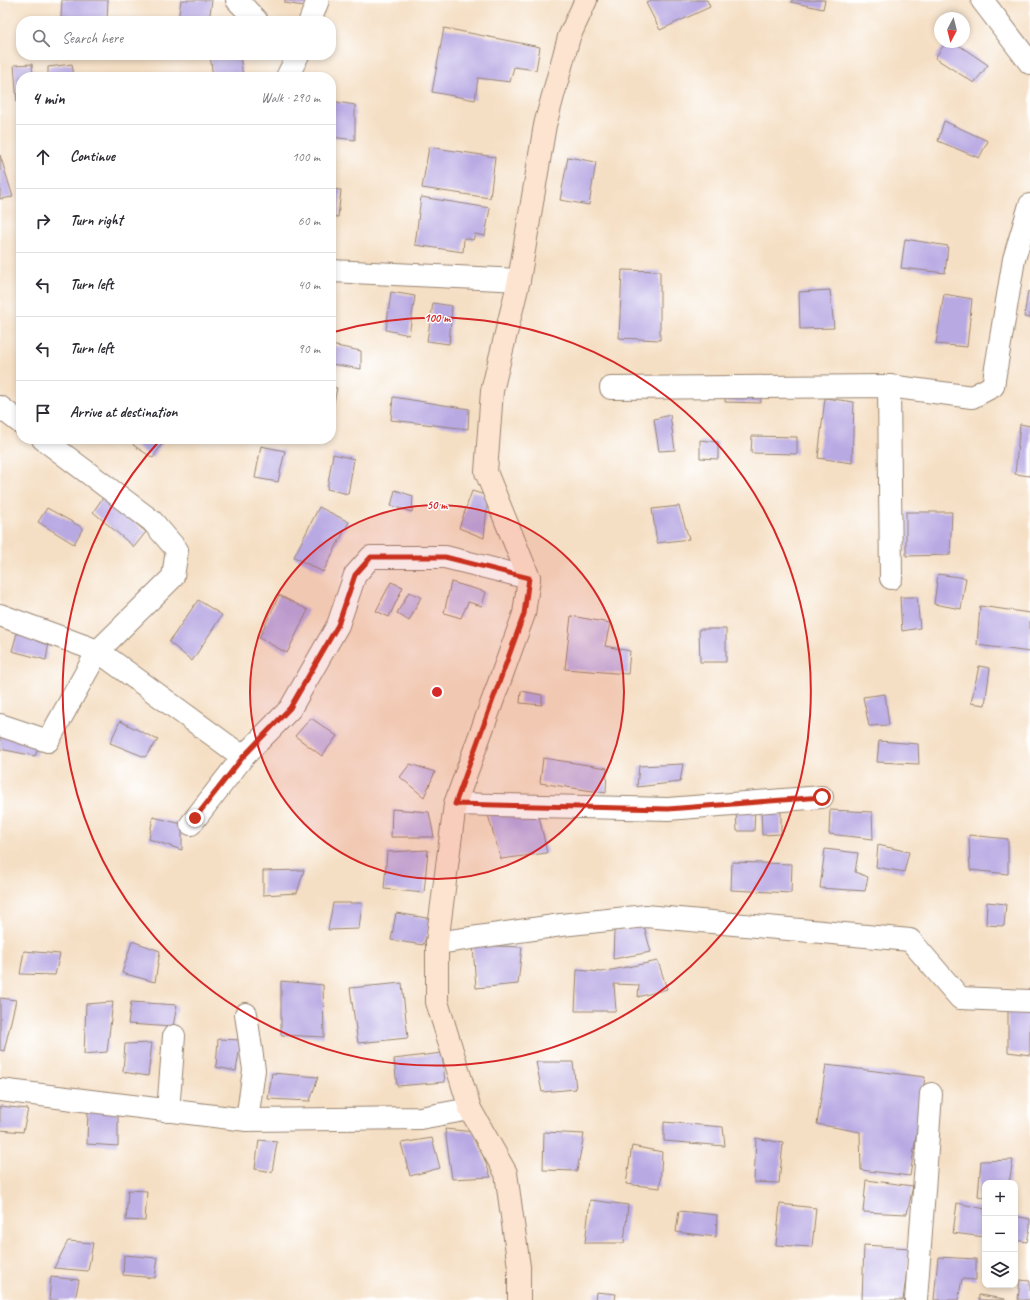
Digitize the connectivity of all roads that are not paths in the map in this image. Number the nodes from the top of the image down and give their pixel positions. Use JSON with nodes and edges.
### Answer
{"nodes":[{"id":1,"x":237,"y":0,"type":"edge"},
{"id":2,"x":318,"y":0,"type":"edge"},
{"id":3,"x":586,"y":0,"type":"edge"},
{"id":4,"x":982,"y":0,"type":"edge"},
{"id":5,"x":252,"y":16,"type":"edge"},
{"id":6,"x":312,"y":16,"type":"edge"},
{"id":7,"x":1030,"y":63,"type":"edge"},
{"id":8,"x":1030,"y":205,"type":"edge"},
{"id":9,"x":336,"y":271,"type":"edge"},
{"id":10,"x":519,"y":280,"type":"junction"},
{"id":11,"x":889,"y":386,"type":"junction"},
{"id":12,"x":611,"y":388,"type":"dead end"},
{"id":13,"x":0,"y":407,"type":"edge"},
{"id":14,"x":16,"y":419,"type":"edge"},
{"id":15,"x":50,"y":444,"type":"edge"},
{"id":16,"x":529,"y":578,"type":"junction"},
{"id":17,"x":891,"y":578,"type":"dead end"},
{"id":18,"x":0,"y":615,"type":"edge"},
{"id":19,"x":98,"y":651,"type":"junction"},
{"id":20,"x":0,"y":725,"type":"edge"},
{"id":21,"x":243,"y":757,"type":"junction"},
{"id":22,"x":822,"y":797,"type":"dead end"},
{"id":23,"x":455,"y":804,"type":"junction"},
{"id":24,"x":191,"y":824,"type":"dead end"},
{"id":25,"x":437,"y":943,"type":"junction"},
{"id":26,"x":1030,"y":1001,"type":"edge"},
{"id":27,"x":246,"y":1014,"type":"dead end"},
{"id":28,"x":174,"y":1036,"type":"dead end"},
{"id":29,"x":0,"y":1090,"type":"edge"},
{"id":30,"x":931,"y":1094,"type":"dead end"},
{"id":31,"x":470,"y":1109,"type":"junction"},
{"id":32,"x":168,"y":1111,"type":"junction"},
{"id":33,"x":247,"y":1120,"type":"junction"},
{"id":34,"x":519,"y":1300,"type":"edge"},
{"id":35,"x":916,"y":1300,"type":"edge"}],
"edges":[{"from":1,"to":5,"type":"street"},
{"from":2,"to":6,"type":"street"},
{"from":3,"to":10,"type":"street"},
{"from":4,"to":7,"type":"street"},
{"from":8,"to":11,"type":"street"},
{"from":9,"to":10,"type":"street"},
{"from":10,"to":16,"type":"street"},
{"from":11,"to":12,"type":"street"},
{"from":11,"to":17,"type":"street"},
{"from":13,"to":14,"type":"street"},
{"from":15,"to":19,"type":"street"},
{"from":16,"to":21,"type":"street"},
{"from":16,"to":23,"type":"street"},
{"from":18,"to":19,"type":"street"},
{"from":19,"to":20,"type":"street"},
{"from":19,"to":21,"type":"street"},
{"from":21,"to":24,"type":"street"},
{"from":22,"to":23,"type":"street"},
{"from":23,"to":25,"type":"street"},
{"from":25,"to":26,"type":"street"},
{"from":25,"to":31,"type":"street"},
{"from":27,"to":33,"type":"street"},
{"from":28,"to":32,"type":"street"},
{"from":29,"to":32,"type":"street"},
{"from":30,"to":35,"type":"street"},
{"from":31,"to":33,"type":"street"},
{"from":31,"to":34,"type":"street"},
{"from":32,"to":33,"type":"street"}]}
